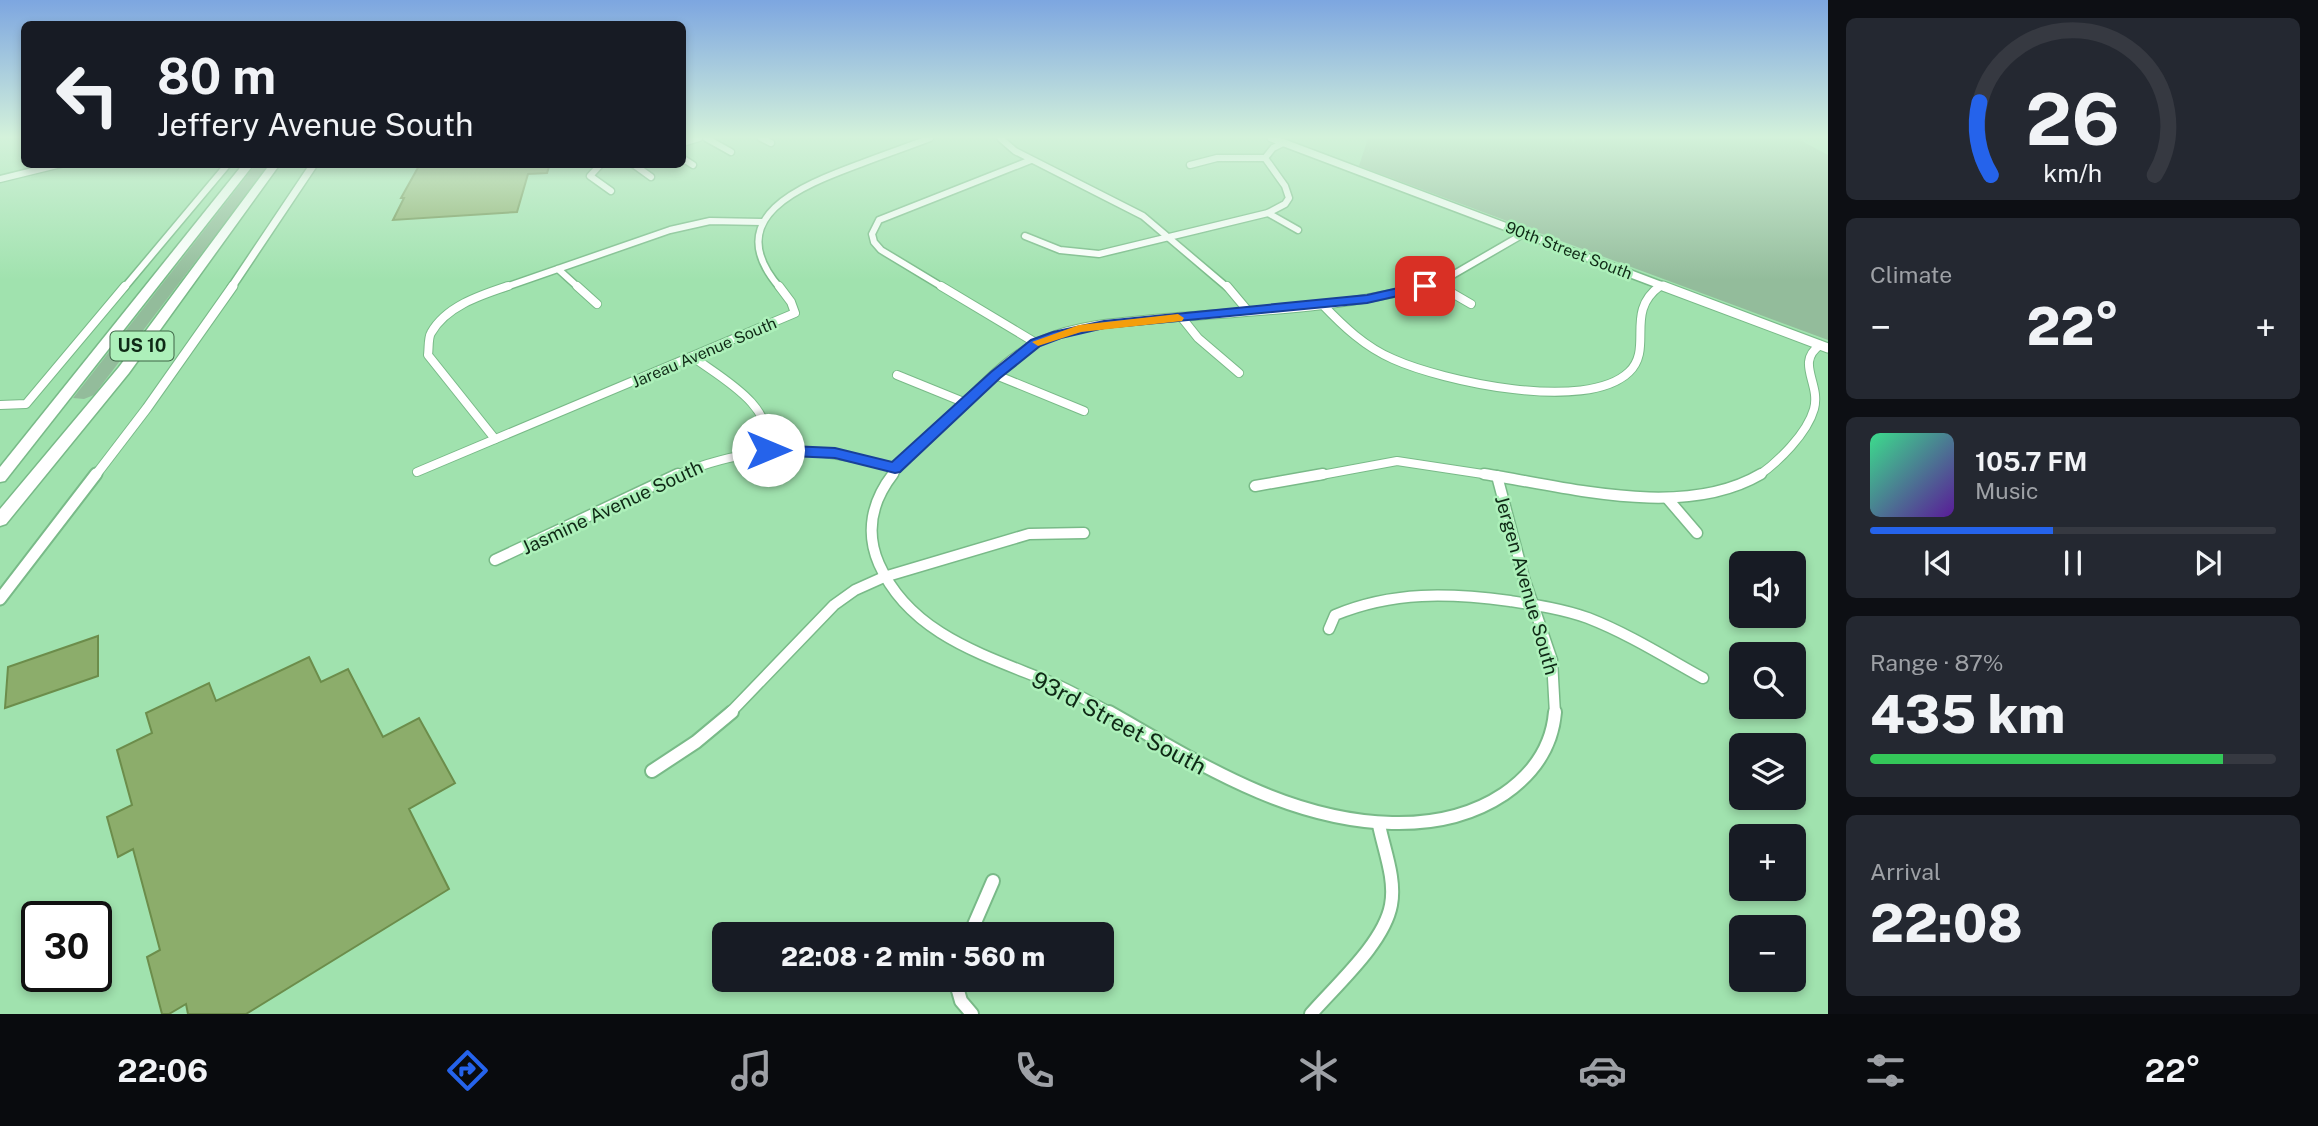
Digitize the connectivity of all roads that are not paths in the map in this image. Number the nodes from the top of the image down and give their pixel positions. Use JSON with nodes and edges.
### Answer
{"nodes":[{"id":1,"x":210,"y":185,"type":"edge"},
{"id":2,"x":232,"y":185,"type":"edge"},
{"id":3,"x":259,"y":185,"type":"edge"},
{"id":4,"x":300,"y":185,"type":"edge"},
{"id":5,"x":603,"y":185,"type":"edge"},
{"id":6,"x":804,"y":185,"type":"edge"},
{"id":7,"x":964,"y":185,"type":"edge"},
{"id":8,"x":1083,"y":185,"type":"edge"},
{"id":9,"x":1284,"y":185,"type":"edge"},
{"id":10,"x":1397,"y":185,"type":"edge"},
{"id":11,"x":611,"y":191,"type":"dead end"},
{"id":12,"x":1268,"y":213,"type":"junction"},
{"id":13,"x":762,"y":222,"type":"junction"},
{"id":14,"x":1298,"y":230,"type":"dead end"},
{"id":15,"x":1525,"y":233,"type":"junction"},
{"id":16,"x":1025,"y":236,"type":"dead end"},
{"id":17,"x":1168,"y":236,"type":"junction"},
{"id":18,"x":558,"y":269,"type":"junction"},
{"id":19,"x":1435,"y":283,"type":"junction"},
{"id":20,"x":1661,"y":285,"type":"junction"},
{"id":21,"x":597,"y":304,"type":"dead end"},
{"id":22,"x":1322,"y":304,"type":"junction"},
{"id":23,"x":1471,"y":304,"type":"dead end"},
{"id":24,"x":1248,"y":312,"type":"junction"},
{"id":25,"x":1182,"y":318,"type":"junction"},
{"id":26,"x":1036,"y":343,"type":"junction"},
{"id":27,"x":1824,"y":346,"type":"edge"},
{"id":28,"x":693,"y":357,"type":"junction"},
{"id":29,"x":1239,"y":373,"type":"dead end"},
{"id":30,"x":897,"y":375,"type":"dead end"},
{"id":31,"x":996,"y":375,"type":"junction"},
{"id":32,"x":966,"y":402,"type":"junction"},
{"id":33,"x":0,"y":405,"type":"edge"},
{"id":34,"x":1084,"y":411,"type":"dead end"},
{"id":35,"x":495,"y":439,"type":"junction"},
{"id":36,"x":768,"y":450,"type":"junction"},
{"id":37,"x":895,"y":468,"type":"junction"},
{"id":38,"x":417,"y":472,"type":"dead end"},
{"id":39,"x":1497,"y":476,"type":"junction"},
{"id":40,"x":0,"y":477,"type":"edge"},
{"id":41,"x":1255,"y":486,"type":"dead end"},
{"id":42,"x":1667,"y":498,"type":"junction"},
{"id":43,"x":0,"y":520,"type":"edge"},
{"id":44,"x":1084,"y":533,"type":"dead end"},
{"id":45,"x":1697,"y":533,"type":"dead end"},
{"id":46,"x":495,"y":560,"type":"dead end"},
{"id":47,"x":884,"y":577,"type":"junction"},
{"id":48,"x":0,"y":599,"type":"edge"},
{"id":49,"x":1531,"y":604,"type":"junction"},
{"id":50,"x":1329,"y":629,"type":"dead end"},
{"id":51,"x":1703,"y":678,"type":"dead end"},
{"id":52,"x":652,"y":771,"type":"dead end"},
{"id":53,"x":1379,"y":825,"type":"junction"},
{"id":54,"x":993,"y":881,"type":"dead end"},
{"id":55,"x":975,"y":922,"type":"edge"},
{"id":56,"x":958,"y":992,"type":"edge"},
{"id":57,"x":972,"y":1014,"type":"edge"},
{"id":58,"x":1311,"y":1014,"type":"edge"}],
"edges":[{"from":1,"to":33,"type":"street"},
{"from":2,"to":40,"type":"highway","number":"US 10"},
{"from":3,"to":43,"type":"highway","number":"US 10"},
{"from":4,"to":48,"type":"street"},
{"from":5,"to":11,"type":"street"},
{"from":6,"to":13,"type":"street"},
{"from":7,"to":26,"type":"street"},
{"from":8,"to":17,"type":"street"},
{"from":9,"to":12,"type":"street"},
{"from":10,"to":15,"type":"street","name":"90th Street South"},
{"from":12,"to":14,"type":"street"},
{"from":12,"to":17,"type":"street"},
{"from":13,"to":18,"type":"street"},
{"from":13,"to":28,"type":"street","name":"Jareau Avenue South"},
{"from":15,"to":19,"type":"street","name":"93rd Street South"},
{"from":15,"to":20,"type":"street","name":"90th Street South"},
{"from":16,"to":17,"type":"street"},
{"from":17,"to":24,"type":"street"},
{"from":18,"to":21,"type":"street"},
{"from":18,"to":35,"type":"street"},
{"from":19,"to":22,"type":"street","name":"93rd Street South"},
{"from":19,"to":23,"type":"street"},
{"from":20,"to":22,"type":"street"},
{"from":20,"to":27,"type":"street","name":"90th Street South"},
{"from":22,"to":24,"type":"street","name":"93rd Street South"},
{"from":24,"to":25,"type":"street","name":"93rd Street South"},
{"from":25,"to":26,"type":"street","name":"93rd Street South"},
{"from":25,"to":29,"type":"street"},
{"from":26,"to":31,"type":"street","name":"93rd Street South"},
{"from":27,"to":42,"type":"street","name":"Jergen Avenue South"},
{"from":28,"to":35,"type":"street","name":"Jareau Avenue South"},
{"from":28,"to":36,"type":"street"},
{"from":30,"to":32,"type":"street"},
{"from":31,"to":32,"type":"street","name":"93rd Street South"},
{"from":31,"to":34,"type":"street"},
{"from":32,"to":37,"type":"street","name":"93rd Street South"},
{"from":35,"to":38,"type":"street","name":"Jareau Avenue South"},
{"from":36,"to":37,"type":"street","name":"Jasmine Avenue South"},
{"from":36,"to":46,"type":"street","name":"Jasmine Avenue South"},
{"from":37,"to":47,"type":"street","name":"93rd Street South"},
{"from":39,"to":41,"type":"street"},
{"from":39,"to":42,"type":"street","name":"Jergen Avenue South"},
{"from":39,"to":49,"type":"street","name":"Jergen Avenue South"},
{"from":42,"to":45,"type":"street"},
{"from":44,"to":47,"type":"street"},
{"from":47,"to":52,"type":"street"},
{"from":47,"to":53,"type":"street","name":"93rd Street South"},
{"from":49,"to":50,"type":"street"},
{"from":49,"to":51,"type":"street"},
{"from":49,"to":53,"type":"street","name":"Jergen Avenue South"},
{"from":53,"to":58,"type":"street"},
{"from":54,"to":55,"type":"street"},
{"from":56,"to":57,"type":"street"}]}
